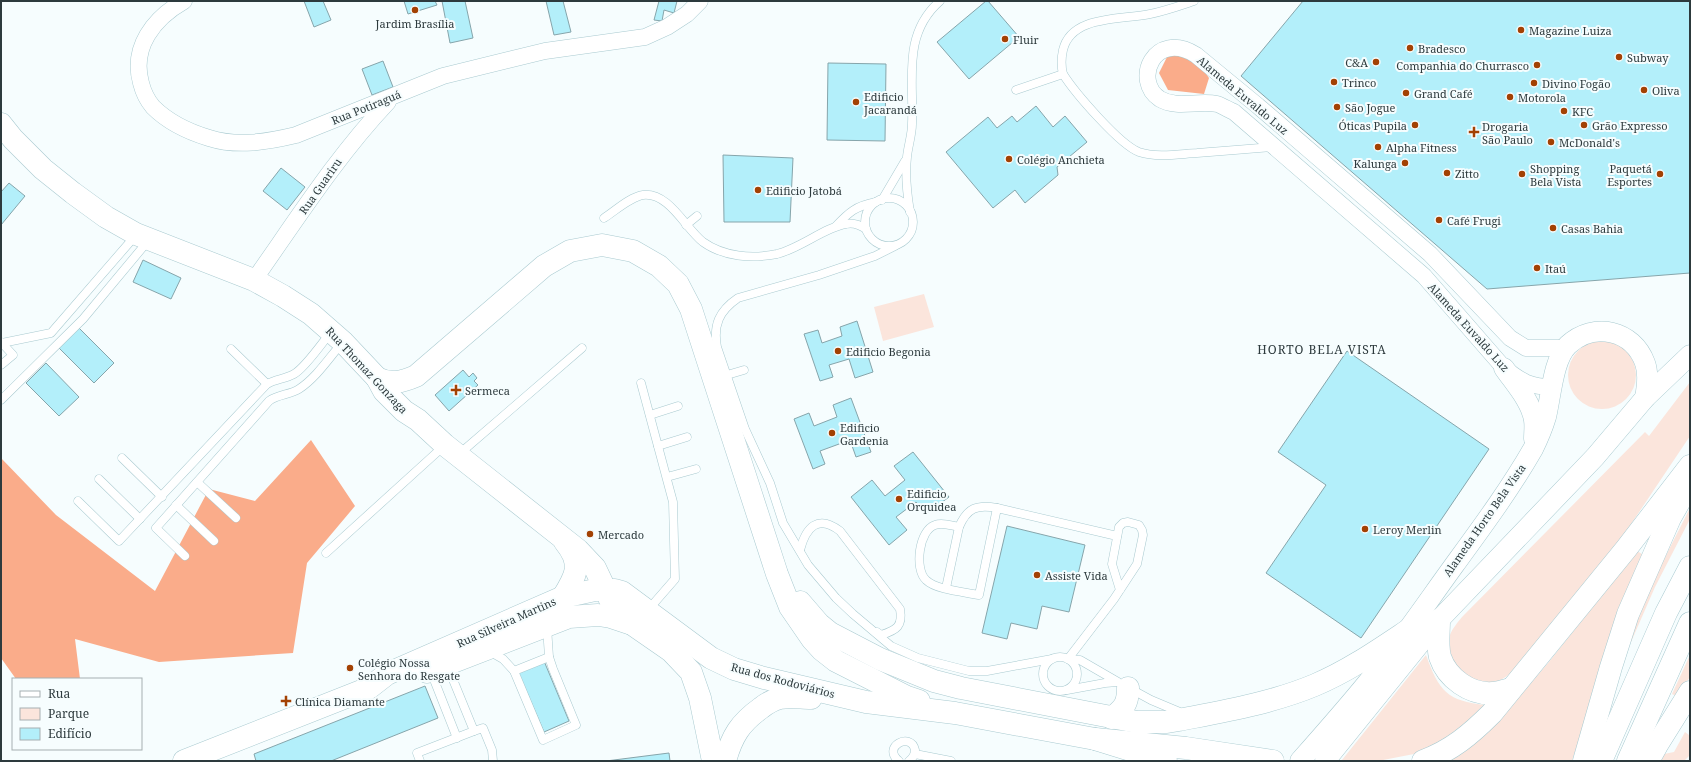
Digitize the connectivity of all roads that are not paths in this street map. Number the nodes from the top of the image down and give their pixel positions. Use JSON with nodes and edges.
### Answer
{"nodes":[{"id":1,"x":184,"y":1,"type":"edge"},
{"id":2,"x":700,"y":1,"type":"edge"},
{"id":3,"x":940,"y":1,"type":"edge"},
{"id":4,"x":1194,"y":1,"type":"edge"},
{"id":5,"x":1063,"y":74,"type":"junction"},
{"id":6,"x":1016,"y":90,"type":"dead end"},
{"id":7,"x":392,"y":98,"type":"junction"},
{"id":8,"x":1,"y":124,"type":"edge"},
{"id":9,"x":1274,"y":147,"type":"junction"},
{"id":10,"x":907,"y":157,"type":"junction"},
{"id":11,"x":880,"y":200,"type":"junction"},
{"id":12,"x":910,"y":212,"type":"junction"},
{"id":13,"x":697,"y":216,"type":"dead end"},
{"id":14,"x":604,"y":218,"type":"dead end"},
{"id":15,"x":686,"y":225,"type":"junction"},
{"id":16,"x":835,"y":227,"type":"junction"},
{"id":17,"x":866,"y":229,"type":"junction"},
{"id":18,"x":143,"y":237,"type":"junction"},
{"id":19,"x":895,"y":246,"type":"junction"},
{"id":20,"x":254,"y":280,"type":"junction"},
{"id":21,"x":337,"y":336,"type":"junction"},
{"id":22,"x":2,"y":342,"type":"edge"},
{"id":23,"x":582,"y":348,"type":"dead end"},
{"id":24,"x":1565,"y":348,"type":"junction"},
{"id":25,"x":231,"y":349,"type":"dead end"},
{"id":26,"x":1690,"y":355,"type":"edge"},
{"id":27,"x":1,"y":365,"type":"edge"},
{"id":28,"x":1504,"y":368,"type":"junction"},
{"id":29,"x":744,"y":370,"type":"dead end"},
{"id":30,"x":416,"y":376,"type":"junction"},
{"id":31,"x":727,"y":376,"type":"junction"},
{"id":32,"x":377,"y":378,"type":"junction"},
{"id":33,"x":641,"y":383,"type":"dead end"},
{"id":34,"x":267,"y":384,"type":"junction"},
{"id":35,"x":1553,"y":387,"type":"junction"},
{"id":36,"x":1645,"y":398,"type":"junction"},
{"id":37,"x":1,"y":400,"type":"edge"},
{"id":38,"x":678,"y":406,"type":"dead end"},
{"id":39,"x":650,"y":415,"type":"junction"},
{"id":40,"x":418,"y":420,"type":"junction"},
{"id":41,"x":687,"y":437,"type":"dead end"},
{"id":42,"x":658,"y":446,"type":"junction"},
{"id":43,"x":1534,"y":448,"type":"junction"},
{"id":44,"x":452,"y":450,"type":"junction"},
{"id":45,"x":122,"y":458,"type":"dead end"},
{"id":46,"x":1690,"y":466,"type":"edge"},
{"id":47,"x":696,"y":469,"type":"dead end"},
{"id":48,"x":667,"y":477,"type":"junction"},
{"id":49,"x":99,"y":479,"type":"dead end"},
{"id":50,"x":197,"y":482,"type":"junction"},
{"id":51,"x":1690,"y":483,"type":"edge"},
{"id":52,"x":162,"y":497,"type":"junction"},
{"id":53,"x":78,"y":502,"type":"dead end"},
{"id":54,"x":176,"y":505,"type":"junction"},
{"id":55,"x":997,"y":508,"type":"junction"},
{"id":56,"x":236,"y":518,"type":"dead end"},
{"id":57,"x":140,"y":519,"type":"junction"},
{"id":58,"x":959,"y":527,"type":"junction"},
{"id":59,"x":559,"y":535,"type":"junction"},
{"id":60,"x":1117,"y":536,"type":"junction"},
{"id":61,"x":214,"y":541,"type":"dead end"},
{"id":62,"x":800,"y":550,"type":"junction"},
{"id":63,"x":326,"y":553,"type":"dead end"},
{"id":64,"x":185,"y":556,"type":"dead end"},
{"id":65,"x":1690,"y":567,"type":"edge"},
{"id":66,"x":777,"y":574,"type":"junction"},
{"id":67,"x":946,"y":588,"type":"junction"},
{"id":68,"x":605,"y":590,"type":"junction"},
{"id":69,"x":1120,"y":590,"type":"junction"},
{"id":70,"x":563,"y":597,"type":"junction"},
{"id":71,"x":640,"y":618,"type":"junction"},
{"id":72,"x":1439,"y":620,"type":"junction"},
{"id":73,"x":1690,"y":623,"type":"edge"},
{"id":74,"x":547,"y":624,"type":"junction"},
{"id":75,"x":868,"y":626,"type":"junction"},
{"id":76,"x":1407,"y":631,"type":"junction"},
{"id":77,"x":485,"y":648,"type":"junction"},
{"id":78,"x":549,"y":657,"type":"junction"},
{"id":79,"x":1052,"y":658,"type":"junction"},
{"id":80,"x":1068,"y":659,"type":"junction"},
{"id":81,"x":439,"y":668,"type":"junction"},
{"id":82,"x":514,"y":671,"type":"junction"},
{"id":83,"x":1123,"y":685,"type":"junction"},
{"id":84,"x":369,"y":688,"type":"junction"},
{"id":85,"x":1511,"y":689,"type":"junction"},
{"id":86,"x":1067,"y":690,"type":"junction"},
{"id":87,"x":1690,"y":692,"type":"edge"},
{"id":88,"x":866,"y":702,"type":"junction"},
{"id":89,"x":1050,"y":704,"type":"junction"},
{"id":90,"x":955,"y":713,"type":"junction"},
{"id":91,"x":1199,"y":716,"type":"junction"},
{"id":92,"x":1112,"y":718,"type":"junction"},
{"id":93,"x":1004,"y":722,"type":"junction"},
{"id":94,"x":474,"y":731,"type":"junction"},
{"id":95,"x":457,"y":738,"type":"junction"},
{"id":96,"x":1095,"y":739,"type":"junction"},
{"id":97,"x":915,"y":754,"type":"junction"},
{"id":98,"x":715,"y":758,"type":"edge"},
{"id":99,"x":1264,"y":759,"type":"edge"},
{"id":100,"x":184,"y":761,"type":"edge"},
{"id":101,"x":420,"y":761,"type":"edge"},
{"id":102,"x":493,"y":761,"type":"edge"},
{"id":103,"x":899,"y":761,"type":"edge"},
{"id":104,"x":909,"y":761,"type":"edge"},
{"id":105,"x":951,"y":761,"type":"edge"},
{"id":106,"x":1166,"y":761,"type":"edge"},
{"id":107,"x":1300,"y":761,"type":"edge"},
{"id":108,"x":1325,"y":761,"type":"edge"},
{"id":109,"x":1422,"y":761,"type":"edge"},
{"id":110,"x":1584,"y":761,"type":"edge"},
{"id":111,"x":1601,"y":761,"type":"edge"},
{"id":112,"x":1628,"y":761,"type":"edge"},
{"id":113,"x":1648,"y":761,"type":"edge"}],
"edges":[{"from":1,"to":7,"type":"street","name":"Rua Potiraguá"},
{"from":2,"to":7,"type":"street","name":"Rua Potiraguá"},
{"from":3,"to":10,"type":"lane"},
{"from":4,"to":5,"type":"lane"},
{"from":5,"to":6,"type":"lane"},
{"from":5,"to":9,"type":"lane"},
{"from":7,"to":20,"type":"street","name":"Rua Guariru"},
{"from":8,"to":18,"type":"main road","name":"Rua Thomaz Gonzaga"},
{"from":9,"to":24,"type":"street","name":"Alameda Euvaldo Luz"},
{"from":9,"to":28,"type":"street","name":"Alameda Euvaldo Luz"},
{"from":10,"to":11,"type":"lane"},
{"from":10,"to":12,"type":"lane"},
{"from":11,"to":12,"type":"lane"},
{"from":11,"to":16,"type":"lane"},
{"from":11,"to":17,"type":"lane"},
{"from":12,"to":19,"type":"lane"},
{"from":13,"to":15,"type":"lane"},
{"from":14,"to":15,"type":"lane"},
{"from":15,"to":16,"type":"lane"},
{"from":16,"to":17,"type":"lane"},
{"from":17,"to":19,"type":"lane"},
{"from":18,"to":20,"type":"main road","name":"Rua Thomaz Gonzaga"},
{"from":18,"to":22,"type":"lane"},
{"from":18,"to":37,"type":"lane"},
{"from":19,"to":31,"type":"lane"},
{"from":20,"to":21,"type":"main road","name":"Rua Thomaz Gonzaga"},
{"from":21,"to":32,"type":"main road","name":"Rua Thomaz Gonzaga"},
{"from":21,"to":34,"type":"lane"},
{"from":21,"to":50,"type":"lane"},
{"from":22,"to":27,"type":"lane"},
{"from":23,"to":44,"type":"lane"},
{"from":24,"to":35,"type":"street","name":"Alameda Horto Bela Vista"},
{"from":24,"to":36,"type":"street"},
{"from":25,"to":34,"type":"lane"},
{"from":26,"to":36,"type":"street"},
{"from":28,"to":35,"type":"street","name":"Alameda Euvaldo Luz"},
{"from":28,"to":43,"type":"street"},
{"from":29,"to":31,"type":"lane"},
{"from":30,"to":32,"type":"main road"},
{"from":30,"to":40,"type":"main road"},
{"from":30,"to":66,"type":"main road"},
{"from":31,"to":62,"type":"lane"},
{"from":32,"to":40,"type":"main road","name":"Rua Thomaz Gonzaga"},
{"from":33,"to":39,"type":"lane"},
{"from":34,"to":52,"type":"lane"},
{"from":35,"to":43,"type":"street","name":"Alameda Horto Bela Vista"},
{"from":36,"to":72,"type":"street"},
{"from":38,"to":39,"type":"lane"},
{"from":39,"to":42,"type":"lane"},
{"from":40,"to":44,"type":"main road","name":"Rua Thomaz Gonzaga"},
{"from":41,"to":42,"type":"lane"},
{"from":42,"to":48,"type":"lane"},
{"from":43,"to":76,"type":"street","name":"Alameda Horto Bela Vista"},
{"from":44,"to":59,"type":"main road","name":"Rua Thomaz Gonzaga"},
{"from":44,"to":63,"type":"lane"},
{"from":45,"to":52,"type":"lane"},
{"from":46,"to":85,"type":"main road"},
{"from":47,"to":48,"type":"lane"},
{"from":48,"to":71,"type":"lane"},
{"from":49,"to":57,"type":"lane"},
{"from":50,"to":54,"type":"lane"},
{"from":50,"to":56,"type":"lane"},
{"from":51,"to":110,"type":"main road"},
{"from":52,"to":57,"type":"lane"},
{"from":53,"to":57,"type":"lane"},
{"from":54,"to":61,"type":"lane"},
{"from":54,"to":64,"type":"lane"},
{"from":55,"to":58,"type":"lane"},
{"from":55,"to":60,"type":"lane"},
{"from":55,"to":67,"type":"lane"},
{"from":58,"to":67,"type":"lane"},
{"from":58,"to":67,"type":"lane"},
{"from":59,"to":68,"type":"main road","name":"Rua Thomaz Gonzaga"},
{"from":59,"to":70,"type":"main road"},
{"from":60,"to":69,"type":"lane"},
{"from":60,"to":69,"type":"lane"},
{"from":62,"to":75,"type":"lane"},
{"from":62,"to":75,"type":"lane"},
{"from":65,"to":111,"type":"main road"},
{"from":66,"to":89,"type":"main road"},
{"from":66,"to":90,"type":"main road"},
{"from":68,"to":70,"type":"main road","name":"Rua Silveira Martins"},
{"from":68,"to":71,"type":"main road","name":"Rua dos Rodoviários"},
{"from":69,"to":80,"type":"lane"},
{"from":70,"to":84,"type":"main road","name":"Rua Silveira Martins"},
{"from":71,"to":74,"type":"main road","name":"Rua Silveira Martins"},
{"from":71,"to":88,"type":"main road","name":"Rua dos Rodoviários"},
{"from":71,"to":98,"type":"main road","name":"Rua dos Rodoviários"},
{"from":72,"to":85,"type":"main road"},
{"from":72,"to":108,"type":"street"},
{"from":73,"to":112,"type":"main road"},
{"from":74,"to":77,"type":"main road","name":"Rua Silveira Martins"},
{"from":74,"to":78,"type":"lane"},
{"from":75,"to":79,"type":"lane"},
{"from":76,"to":91,"type":"main road"},
{"from":76,"to":107,"type":"street","name":"Alameda Horto Bela Vista"},
{"from":77,"to":81,"type":"main road","name":"Rua Silveira Martins"},
{"from":77,"to":82,"type":"lane"},
{"from":78,"to":82,"type":"lane"},
{"from":78,"to":82,"type":"lane"},
{"from":79,"to":80,"type":"lane"},
{"from":79,"to":86,"type":"lane"},
{"from":80,"to":83,"type":"lane"},
{"from":80,"to":86,"type":"lane"},
{"from":81,"to":84,"type":"main road","name":"Rua Silveira Martins"},
{"from":81,"to":94,"type":"lane"},
{"from":81,"to":95,"type":"lane"},
{"from":83,"to":86,"type":"lane"},
{"from":83,"to":91,"type":"lane"},
{"from":83,"to":92,"type":"main road"},
{"from":84,"to":100,"type":"main road","name":"Rua Silveira Martins"},
{"from":85,"to":109,"type":"main road"},
{"from":87,"to":113,"type":"main road"},
{"from":88,"to":90,"type":"main road","name":"Rua dos Rodoviários"},
{"from":88,"to":98,"type":"main road"},
{"from":89,"to":92,"type":"main road"},
{"from":89,"to":93,"type":"main road"},
{"from":90,"to":93,"type":"main road","name":"Rua dos Rodoviários"},
{"from":91,"to":92,"type":"main road"},
{"from":93,"to":96,"type":"main road","name":"Rua dos Rodoviários"},
{"from":94,"to":95,"type":"lane"},
{"from":94,"to":102,"type":"lane"},
{"from":95,"to":101,"type":"lane"},
{"from":96,"to":99,"type":"main road"},
{"from":96,"to":106,"type":"main road","name":"Rua dos Rodoviários"},
{"from":97,"to":103,"type":"lane"},
{"from":97,"to":104,"type":"lane"},
{"from":97,"to":105,"type":"lane"}]}
